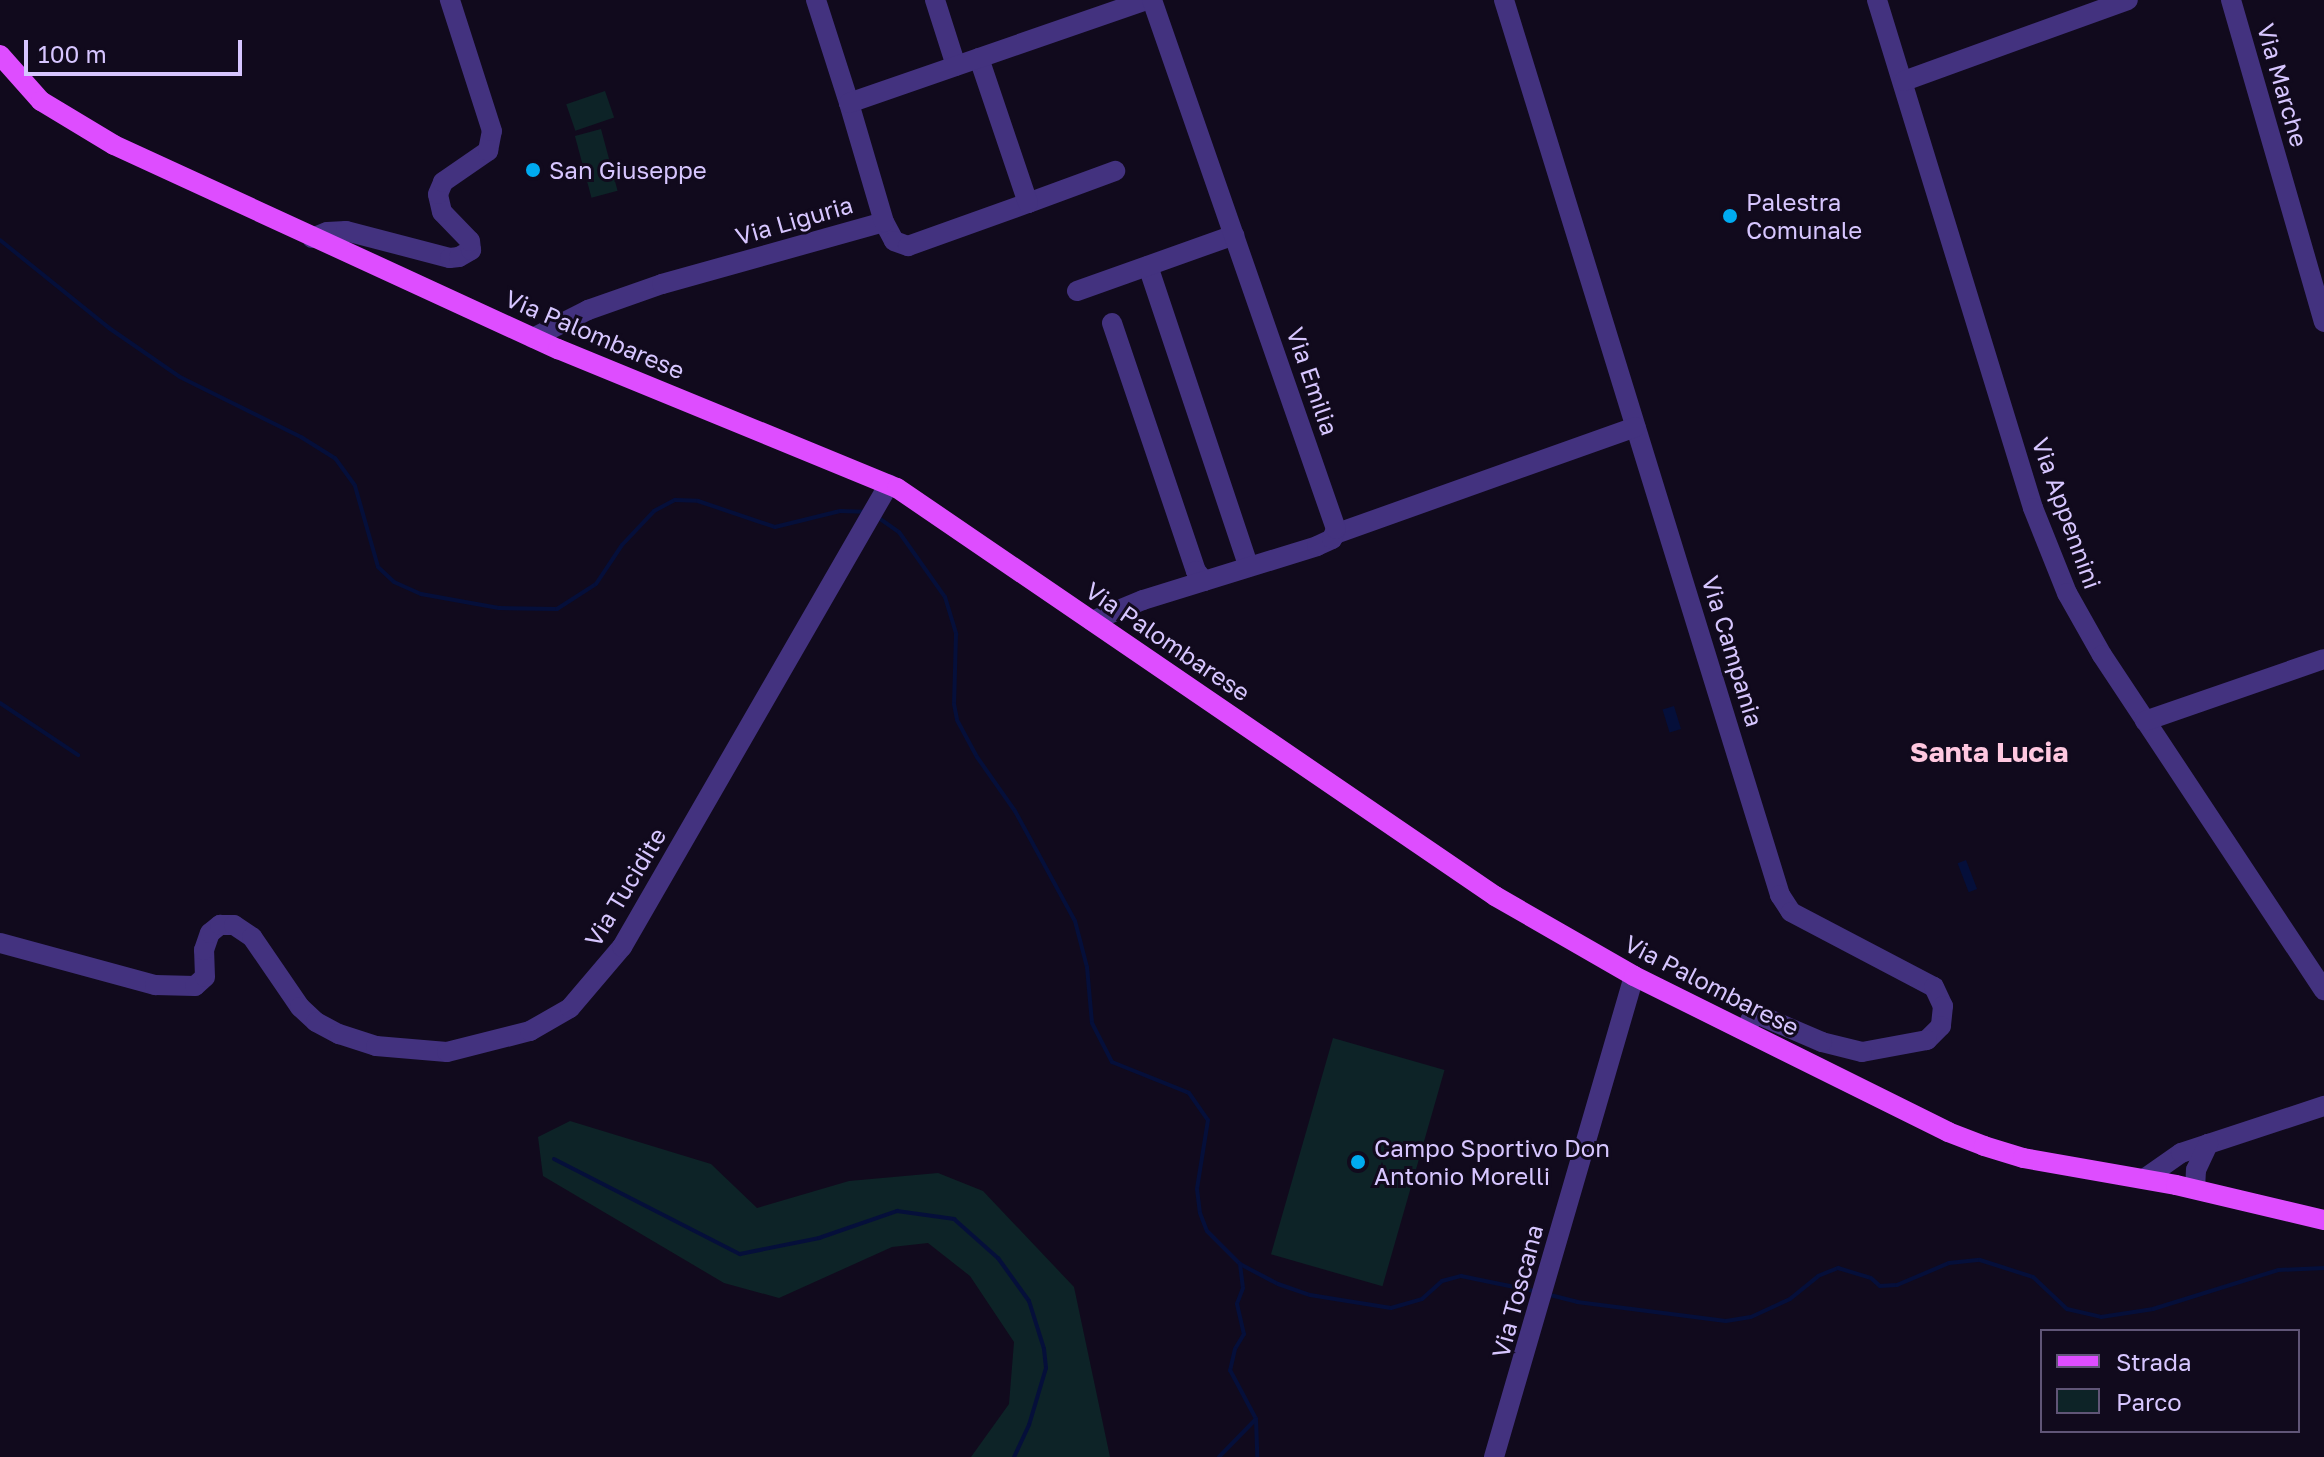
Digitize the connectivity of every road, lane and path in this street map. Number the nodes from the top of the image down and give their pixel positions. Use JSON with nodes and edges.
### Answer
{"nodes":[{"id":1,"x":450,"y":0,"type":"edge"},
{"id":2,"x":816,"y":0,"type":"edge"},
{"id":3,"x":935,"y":0,"type":"edge"},
{"id":4,"x":1146,"y":0,"type":"edge"},
{"id":5,"x":1152,"y":0,"type":"edge"},
{"id":6,"x":1504,"y":0,"type":"edge"},
{"id":7,"x":1877,"y":0,"type":"edge"},
{"id":8,"x":2128,"y":0,"type":"edge"},
{"id":9,"x":2231,"y":0,"type":"edge"},
{"id":10,"x":0,"y":55,"type":"edge"},
{"id":11,"x":979,"y":58,"type":"junction"},
{"id":12,"x":956,"y":66,"type":"junction"},
{"id":13,"x":1904,"y":81,"type":"junction"},
{"id":14,"x":849,"y":103,"type":"junction"},
{"id":15,"x":1115,"y":171,"type":"dead end"},
{"id":16,"x":1028,"y":203,"type":"junction"},
{"id":17,"x":884,"y":222,"type":"junction"},
{"id":18,"x":1234,"y":235,"type":"junction"},
{"id":19,"x":312,"y":238,"type":"junction"},
{"id":20,"x":1148,"y":266,"type":"junction"},
{"id":21,"x":1077,"y":291,"type":"dead end"},
{"id":22,"x":2324,"y":322,"type":"edge"},
{"id":23,"x":1112,"y":323,"type":"dead end"},
{"id":24,"x":533,"y":338,"type":"junction"},
{"id":25,"x":1636,"y":427,"type":"junction"},
{"id":26,"x":884,"y":493,"type":"junction"},
{"id":27,"x":1335,"y":534,"type":"junction"},
{"id":28,"x":1249,"y":567,"type":"junction"},
{"id":29,"x":1204,"y":581,"type":"junction"},
{"id":30,"x":1092,"y":621,"type":"junction"},
{"id":31,"x":2324,"y":659,"type":"edge"},
{"id":32,"x":2145,"y":721,"type":"junction"},
{"id":33,"x":0,"y":943,"type":"edge"},
{"id":34,"x":1634,"y":976,"type":"junction"},
{"id":35,"x":2324,"y":990,"type":"edge"},
{"id":36,"x":1745,"y":1031,"type":"junction"},
{"id":37,"x":2324,"y":1106,"type":"edge"},
{"id":38,"x":2208,"y":1144,"type":"junction"},
{"id":39,"x":2144,"y":1179,"type":"junction"},
{"id":40,"x":2195,"y":1189,"type":"junction"},
{"id":41,"x":2324,"y":1220,"type":"edge"},
{"id":42,"x":1494,"y":1457,"type":"edge"}],
"edges":[{"from":1,"to":19,"type":"street"},
{"from":2,"to":14,"type":"street","name":"Via Liguria"},
{"from":3,"to":12,"type":"street"},
{"from":4,"to":11,"type":"street"},
{"from":5,"to":18,"type":"street","name":"Via Emilia"},
{"from":6,"to":25,"type":"street","name":"Via Campania"},
{"from":7,"to":13,"type":"street","name":"Via Appennini"},
{"from":8,"to":13,"type":"street"},
{"from":9,"to":22,"type":"street","name":"Via Marche"},
{"from":10,"to":19,"type":"main road","name":"Via Palombarese"},
{"from":11,"to":12,"type":"street"},
{"from":11,"to":16,"type":"street"},
{"from":12,"to":14,"type":"street"},
{"from":13,"to":32,"type":"street","name":"Via Appennini"},
{"from":14,"to":17,"type":"street","name":"Via Liguria"},
{"from":15,"to":16,"type":"street"},
{"from":16,"to":17,"type":"street"},
{"from":17,"to":24,"type":"street","name":"Via Liguria"},
{"from":18,"to":20,"type":"street"},
{"from":18,"to":27,"type":"street","name":"Via Emilia"},
{"from":19,"to":24,"type":"main road","name":"Via Palombarese"},
{"from":20,"to":21,"type":"street"},
{"from":20,"to":28,"type":"street"},
{"from":23,"to":29,"type":"street"},
{"from":24,"to":26,"type":"main road","name":"Via Palombarese"},
{"from":25,"to":27,"type":"street"},
{"from":25,"to":36,"type":"street","name":"Via Campania"},
{"from":26,"to":30,"type":"main road","name":"Via Palombarese"},
{"from":26,"to":33,"type":"street","name":"Via Tucidite"},
{"from":27,"to":28,"type":"street"},
{"from":28,"to":29,"type":"street"},
{"from":29,"to":30,"type":"street"},
{"from":30,"to":34,"type":"main road","name":"Via Palombarese"},
{"from":31,"to":32,"type":"street"},
{"from":32,"to":35,"type":"street","name":"Via Appennini"},
{"from":34,"to":36,"type":"main road","name":"Via Palombarese"},
{"from":34,"to":42,"type":"street","name":"Via Toscana"},
{"from":36,"to":39,"type":"main road","name":"Via Palombarese"},
{"from":37,"to":38,"type":"street"},
{"from":38,"to":39,"type":"street"},
{"from":38,"to":40,"type":"street"},
{"from":39,"to":40,"type":"main road","name":"Via Palombarese"},
{"from":40,"to":41,"type":"main road","name":"Via Palombarese"}]}
